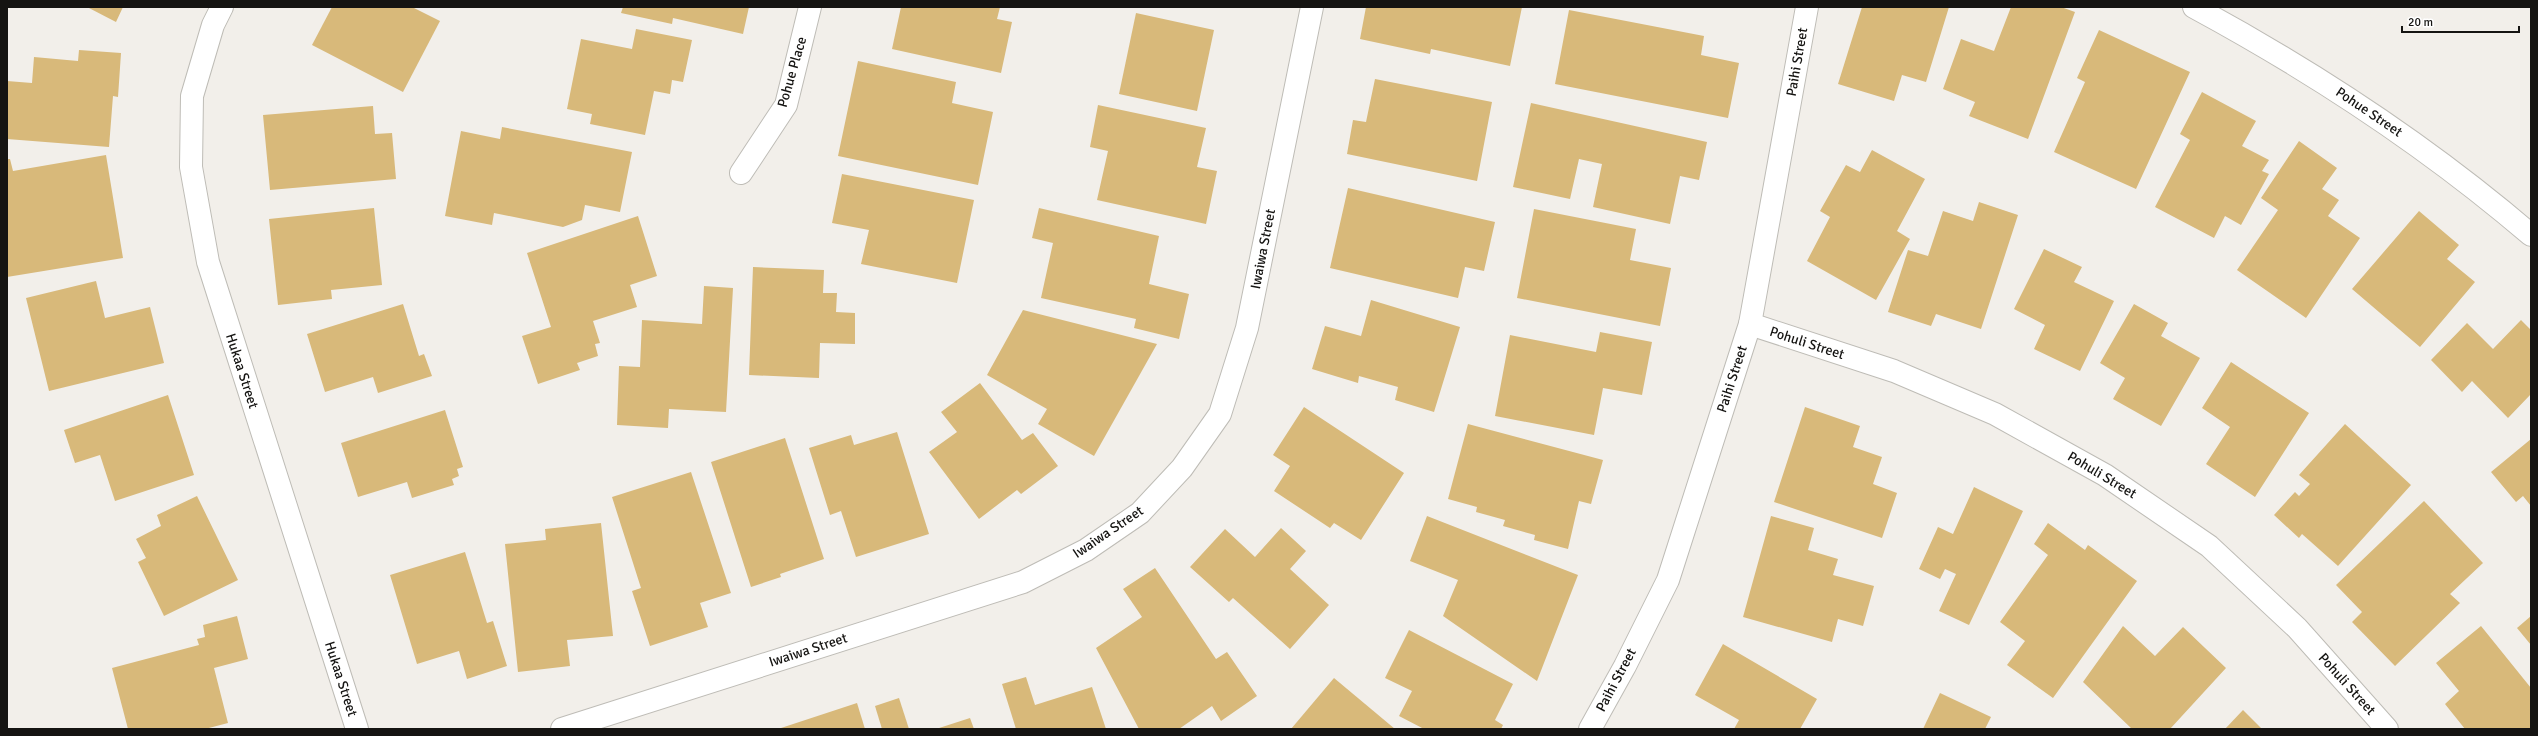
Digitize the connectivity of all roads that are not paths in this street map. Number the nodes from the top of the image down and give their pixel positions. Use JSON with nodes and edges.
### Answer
{"nodes":[{"id":1,"x":222,"y":7,"type":"edge"},
{"id":2,"x":810,"y":7,"type":"edge"},
{"id":3,"x":1312,"y":7,"type":"edge"},
{"id":4,"x":1807,"y":7,"type":"edge"},
{"id":5,"x":2194,"y":7,"type":"edge"},
{"id":6,"x":741,"y":173,"type":"dead end"},
{"id":7,"x":2531,"y":234,"type":"edge"},
{"id":8,"x":1750,"y":324,"type":"junction"},
{"id":9,"x":357,"y":729,"type":"edge"},
{"id":10,"x":562,"y":729,"type":"edge"},
{"id":11,"x":1590,"y":729,"type":"edge"},
{"id":12,"x":2387,"y":729,"type":"edge"}],
"edges":[{"from":1,"to":9,"type":"street","name":"Hukaa Street"},
{"from":2,"to":6,"type":"street","name":"Pohue Place"},
{"from":3,"to":10,"type":"street","name":"Iwaiwa Street"},
{"from":4,"to":8,"type":"street","name":"Paihi Street"},
{"from":5,"to":7,"type":"street","name":"Pohue Street"},
{"from":8,"to":11,"type":"street","name":"Paihi Street"},
{"from":8,"to":12,"type":"street","name":"Pohuli Street"}]}
